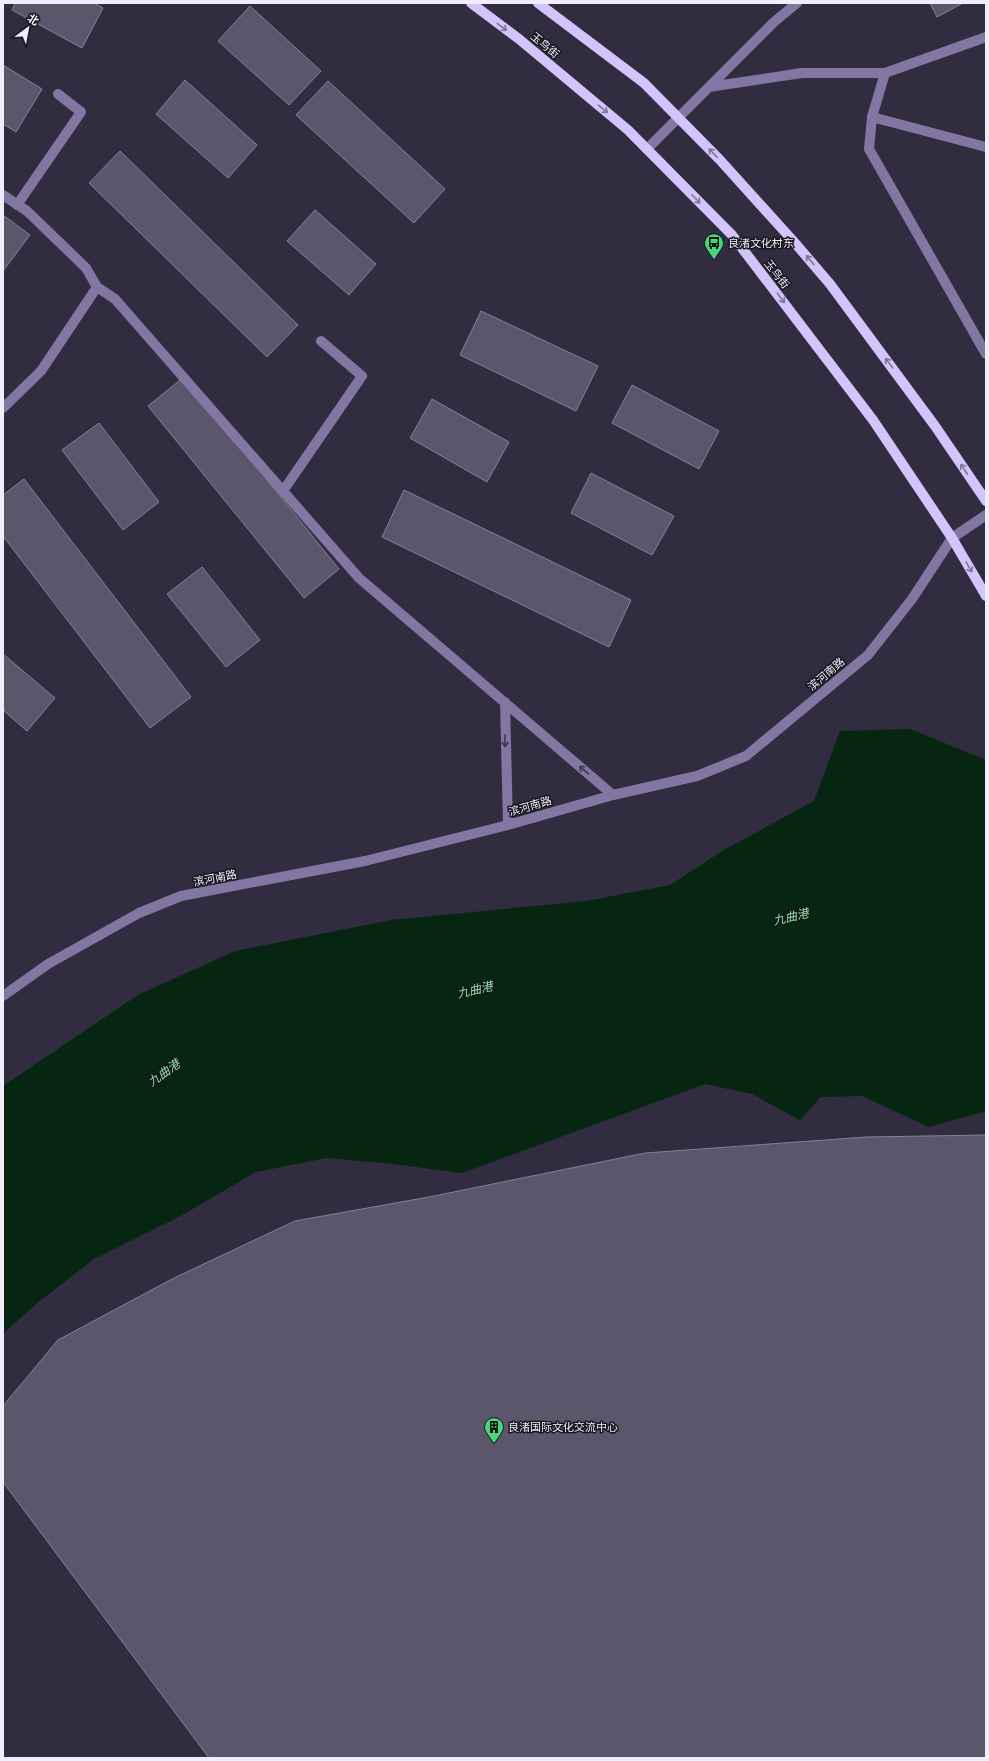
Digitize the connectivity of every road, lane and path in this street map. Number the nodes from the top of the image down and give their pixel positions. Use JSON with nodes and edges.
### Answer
{"nodes":[{"id":1,"x":471,"y":3,"type":"edge"},
{"id":2,"x":538,"y":3,"type":"edge"},
{"id":3,"x":797,"y":3,"type":"edge"},
{"id":4,"x":986,"y":37,"type":"edge"},
{"id":5,"x":884,"y":73,"type":"junction"},
{"id":6,"x":709,"y":88,"type":"junction"},
{"id":7,"x":58,"y":94,"type":"dead end"},
{"id":8,"x":872,"y":117,"type":"junction"},
{"id":9,"x":679,"y":118,"type":"junction"},
{"id":10,"x":986,"y":147,"type":"edge"},
{"id":11,"x":647,"y":149,"type":"junction"},
{"id":12,"x":3,"y":195,"type":"edge"},
{"id":13,"x":17,"y":205,"type":"junction"},
{"id":14,"x":97,"y":287,"type":"junction"},
{"id":15,"x":321,"y":342,"type":"dead end"},
{"id":16,"x":986,"y":354,"type":"edge"},
{"id":17,"x":3,"y":408,"type":"edge"},
{"id":18,"x":283,"y":491,"type":"junction"},
{"id":19,"x":986,"y":502,"type":"edge"},
{"id":20,"x":986,"y":515,"type":"edge"},
{"id":21,"x":952,"y":538,"type":"junction"},
{"id":22,"x":986,"y":596,"type":"edge"},
{"id":23,"x":504,"y":702,"type":"junction"},
{"id":24,"x":614,"y":795,"type":"junction"},
{"id":25,"x":508,"y":825,"type":"junction"},
{"id":26,"x":3,"y":996,"type":"edge"}],
"edges":[{"from":1,"to":11,"type":"main road","name":"玉鸟街","one_way":true},
{"from":2,"to":9,"type":"main road"},
{"from":3,"to":6,"type":"street"},
{"from":4,"to":5,"type":"street"},
{"from":5,"to":6,"type":"street"},
{"from":5,"to":8,"type":"street"},
{"from":6,"to":9,"type":"street"},
{"from":7,"to":13,"type":"street"},
{"from":8,"to":10,"type":"street"},
{"from":8,"to":16,"type":"street"},
{"from":9,"to":11,"type":"street"},
{"from":19,"to":9,"type":"main road","one_way":true},
{"from":11,"to":21,"type":"main road","name":"玉鸟街","one_way":true},
{"from":12,"to":13,"type":"street"},
{"from":13,"to":14,"type":"street"},
{"from":14,"to":17,"type":"street"},
{"from":14,"to":18,"type":"street"},
{"from":15,"to":18,"type":"street"},
{"from":18,"to":23,"type":"street"},
{"from":20,"to":21,"type":"street","name":"滨河南路"},
{"from":21,"to":22,"type":"main road","name":"玉鸟街","one_way":true},
{"from":21,"to":24,"type":"street","name":"滨河南路"},
{"from":24,"to":23,"type":"street","one_way":true},
{"from":23,"to":25,"type":"street","one_way":true},
{"from":24,"to":25,"type":"street","name":"滨河南路"},
{"from":25,"to":26,"type":"street","name":"滨河南路"}]}
